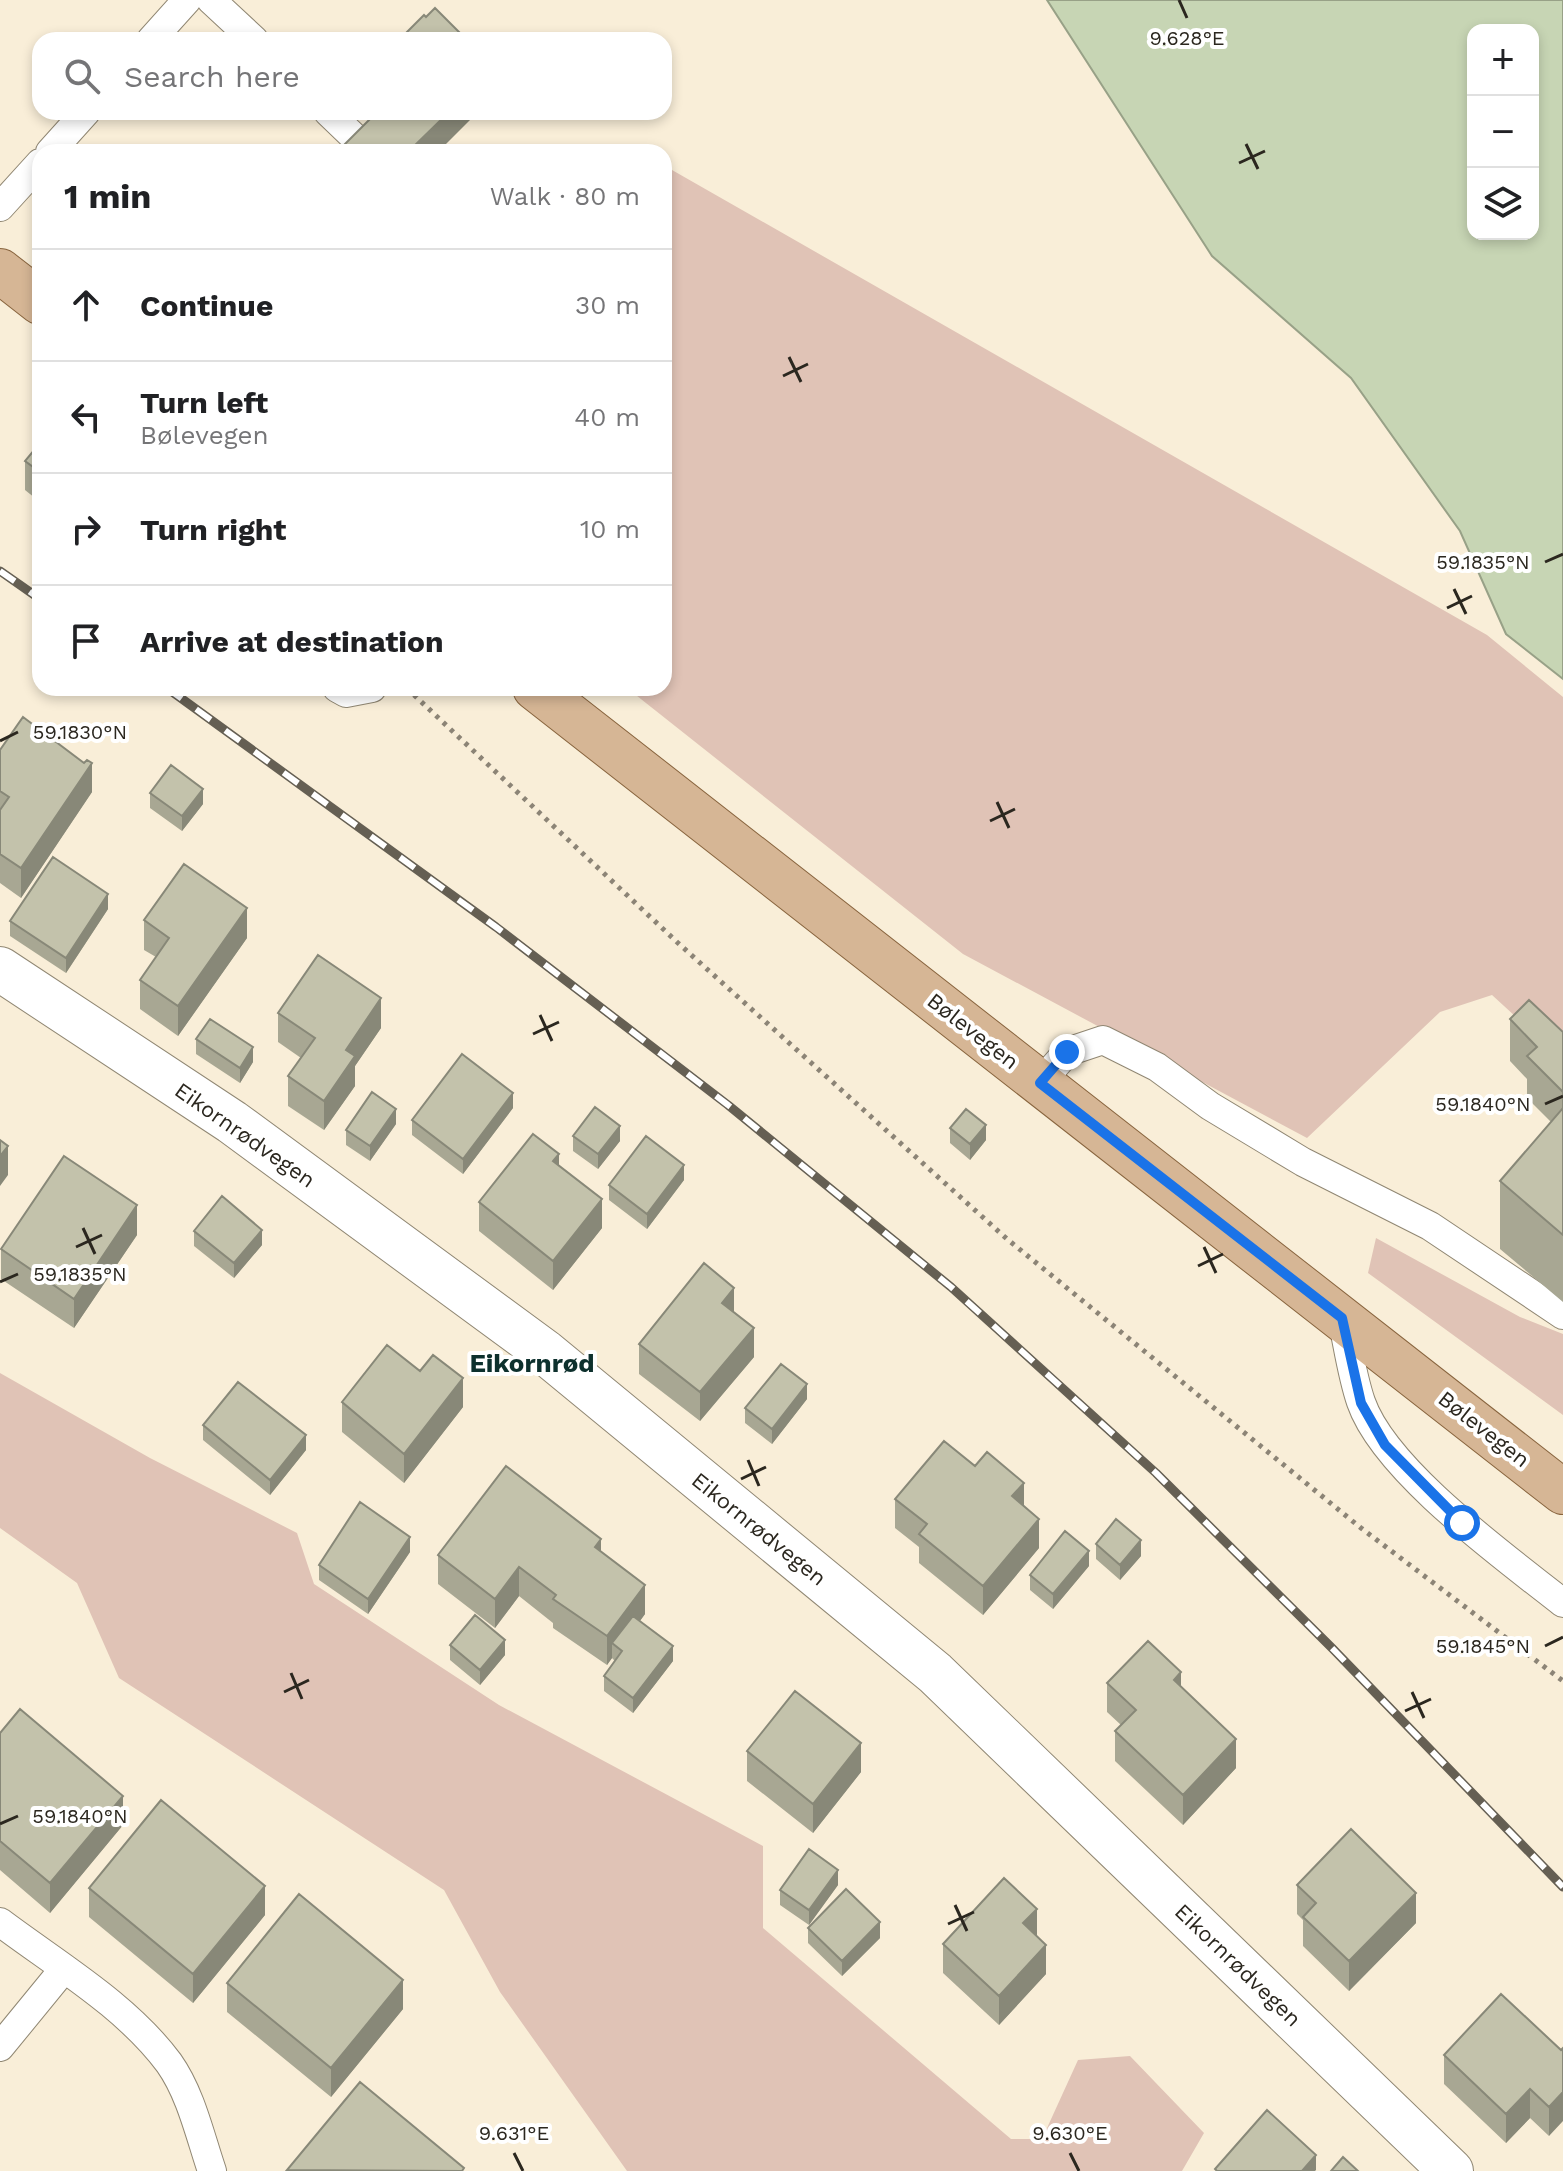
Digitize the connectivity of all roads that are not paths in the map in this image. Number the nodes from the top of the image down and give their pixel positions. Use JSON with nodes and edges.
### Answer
{"nodes":[{"id":1,"x":187,"y":0,"type":"edge"},
{"id":2,"x":211,"y":0,"type":"edge"},
{"id":3,"x":158,"y":32,"type":"edge"},
{"id":4,"x":245,"y":32,"type":"edge"},
{"id":5,"x":79,"y":120,"type":"edge"},
{"id":6,"x":336,"y":120,"type":"edge"},
{"id":7,"x":354,"y":137,"type":"edge"},
{"id":8,"x":57,"y":144,"type":"edge"},
{"id":9,"x":32,"y":172,"type":"edge"},
{"id":10,"x":0,"y":207,"type":"edge"},
{"id":11,"x":0,"y":271,"type":"edge"},
{"id":12,"x":32,"y":296,"type":"edge"},
{"id":13,"x":545,"y":696,"type":"edge"},
{"id":14,"x":0,"y":969,"type":"edge"},
{"id":15,"x":1040,"y":1083,"type":"junction"},
{"id":16,"x":1563,"y":1315,"type":"edge"},
{"id":17,"x":1342,"y":1318,"type":"junction"},
{"id":18,"x":1563,"y":1492,"type":"edge"},
{"id":19,"x":1563,"y":1603,"type":"edge"},
{"id":20,"x":0,"y":1922,"type":"edge"},
{"id":21,"x":63,"y":1970,"type":"junction"},
{"id":22,"x":0,"y":2047,"type":"edge"},
{"id":23,"x":212,"y":2171,"type":"edge"},
{"id":24,"x":1451,"y":2171,"type":"edge"}],
"edges":[{"from":1,"to":3,"type":"lane"},
{"from":2,"to":4,"type":"lane"},
{"from":5,"to":8,"type":"lane"},
{"from":6,"to":7,"type":"lane"},
{"from":9,"to":10,"type":"lane"},
{"from":11,"to":12,"type":"main road"},
{"from":13,"to":15,"type":"main road","name":"Bølevegen"},
{"from":14,"to":24,"type":"street","name":"Eikornrødvegen"},
{"from":15,"to":16,"type":"lane"},
{"from":15,"to":17,"type":"main road","name":"Bølevegen"},
{"from":17,"to":18,"type":"main road","name":"Bølevegen"},
{"from":17,"to":19,"type":"lane"},
{"from":20,"to":21,"type":"lane"},
{"from":21,"to":22,"type":"lane"},
{"from":21,"to":23,"type":"lane"}]}
